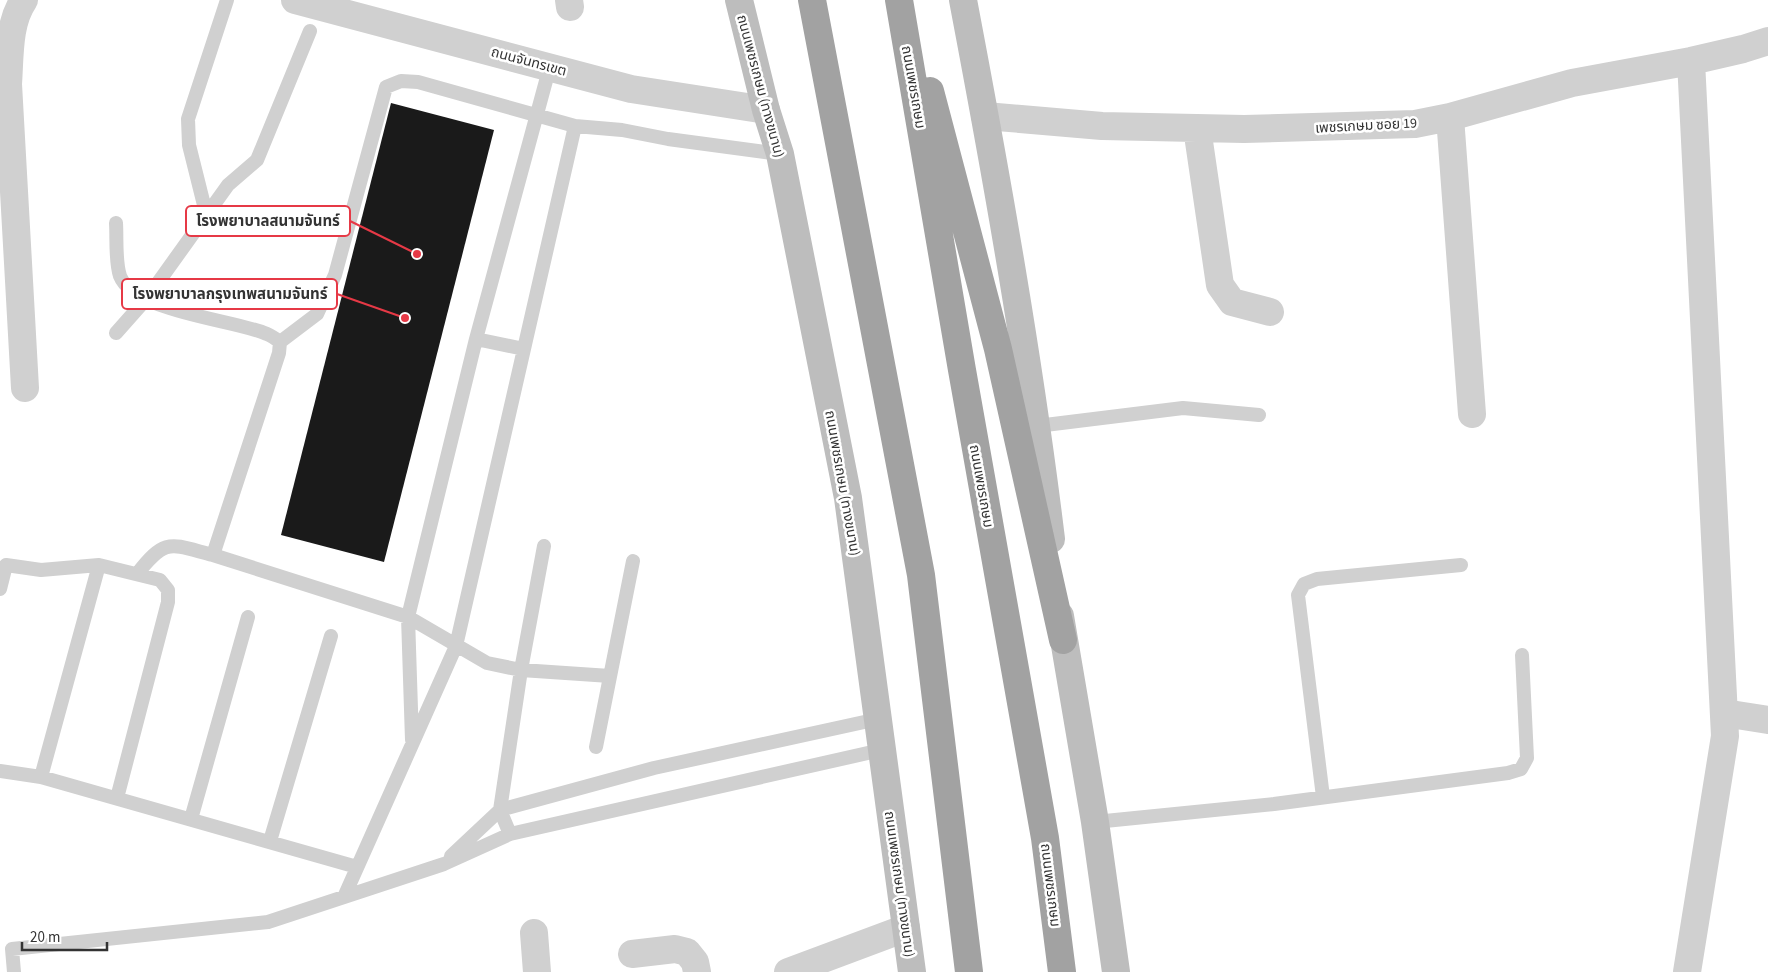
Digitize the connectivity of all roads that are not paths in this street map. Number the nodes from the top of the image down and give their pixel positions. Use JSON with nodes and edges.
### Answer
{"nodes":[{"id":1,"x":24,"y":0,"type":"edge"},
{"id":2,"x":227,"y":0,"type":"edge"},
{"id":3,"x":295,"y":0,"type":"edge"},
{"id":4,"x":739,"y":0,"type":"edge"},
{"id":5,"x":812,"y":0,"type":"edge"},
{"id":6,"x":899,"y":0,"type":"edge"},
{"id":7,"x":907,"y":0,"type":"edge"},
{"id":8,"x":963,"y":0,"type":"edge"},
{"id":9,"x":310,"y":31,"type":"dead end"},
{"id":10,"x":1768,"y":41,"type":"edge"},
{"id":11,"x":1690,"y":61,"type":"junction"},
{"id":12,"x":550,"y":66,"type":"junction"},
{"id":13,"x":766,"y":110,"type":"junction"},
{"id":14,"x":536,"y":115,"type":"junction"},
{"id":15,"x":985,"y":116,"type":"junction"},
{"id":16,"x":1450,"y":117,"type":"junction"},
{"id":17,"x":576,"y":126,"type":"junction"},
{"id":18,"x":1196,"y":128,"type":"junction"},
{"id":19,"x":780,"y":154,"type":"junction"},
{"id":20,"x":8,"y":212,"type":"edge"},
{"id":21,"x":207,"y":217,"type":"junction"},
{"id":22,"x":116,"y":222,"type":"dead end"},
{"id":23,"x":147,"y":298,"type":"junction"},
{"id":24,"x":1270,"y":312,"type":"dead end"},
{"id":25,"x":116,"y":333,"type":"dead end"},
{"id":26,"x":476,"y":338,"type":"junction"},
{"id":27,"x":280,"y":342,"type":"junction"},
{"id":28,"x":524,"y":350,"type":"junction"},
{"id":29,"x":25,"y":388,"type":"dead end"},
{"id":30,"x":1472,"y":414,"type":"dead end"},
{"id":31,"x":1259,"y":415,"type":"dead end"},
{"id":32,"x":1037,"y":426,"type":"junction"},
{"id":33,"x":544,"y":546,"type":"dead end"},
{"id":34,"x":212,"y":555,"type":"junction"},
{"id":35,"x":633,"y":561,"type":"dead end"},
{"id":36,"x":99,"y":564,"type":"junction"},
{"id":37,"x":3,"y":565,"type":"edge"},
{"id":38,"x":1461,"y":565,"type":"dead end"},
{"id":39,"x":137,"y":574,"type":"junction"},
{"id":40,"x":0,"y":589,"type":"edge"},
{"id":41,"x":248,"y":616,"type":"dead end"},
{"id":42,"x":408,"y":617,"type":"junction"},
{"id":43,"x":331,"y":636,"type":"dead end"},
{"id":44,"x":1063,"y":640,"type":"junction"},
{"id":45,"x":456,"y":646,"type":"junction"},
{"id":46,"x":1522,"y":655,"type":"dead end"},
{"id":47,"x":521,"y":670,"type":"junction"},
{"id":48,"x":610,"y":676,"type":"junction"},
{"id":49,"x":1724,"y":713,"type":"junction"},
{"id":50,"x":878,"y":719,"type":"junction"},
{"id":51,"x":1768,"y":720,"type":"edge"},
{"id":52,"x":412,"y":745,"type":"junction"},
{"id":53,"x":596,"y":747,"type":"dead end"},
{"id":54,"x":881,"y":750,"type":"junction"},
{"id":55,"x":0,"y":770,"type":"edge"},
{"id":56,"x":41,"y":777,"type":"junction"},
{"id":57,"x":117,"y":798,"type":"junction"},
{"id":58,"x":1323,"y":798,"type":"junction"},
{"id":59,"x":500,"y":810,"type":"junction"},
{"id":60,"x":191,"y":819,"type":"junction"},
{"id":61,"x":1095,"y":822,"type":"junction"},
{"id":62,"x":510,"y":834,"type":"junction"},
{"id":63,"x":270,"y":841,"type":"junction"},
{"id":64,"x":444,"y":864,"type":"junction"},
{"id":65,"x":357,"y":867,"type":"junction"},
{"id":66,"x":344,"y":897,"type":"junction"},
{"id":67,"x":906,"y":928,"type":"junction"},
{"id":68,"x":534,"y":933,"type":"dead end"},
{"id":69,"x":632,"y":954,"type":"dead end"},
{"id":70,"x":14,"y":972,"type":"edge"},
{"id":71,"x":537,"y":972,"type":"edge"},
{"id":72,"x":697,"y":972,"type":"edge"},
{"id":73,"x":788,"y":972,"type":"edge"},
{"id":74,"x":912,"y":972,"type":"edge"},
{"id":75,"x":969,"y":972,"type":"edge"},
{"id":76,"x":1062,"y":972,"type":"edge"},
{"id":77,"x":1116,"y":972,"type":"edge"},
{"id":78,"x":1687,"y":972,"type":"edge"}],
"edges":[{"from":1,"to":20,"type":"street"},
{"from":2,"to":21,"type":"lane"},
{"from":3,"to":12,"type":"street","name":"ถนนจันทรเขต"},
{"from":4,"to":13,"type":"main road","name":"ถนนเพชรเกษม (ทางขนาน)"},
{"from":5,"to":75,"type":"highway"},
{"from":6,"to":76,"type":"highway","name":"ถนนเพชรเกษม"},
{"from":7,"to":44,"type":"highway"},
{"from":8,"to":15,"type":"main road"},
{"from":9,"to":21,"type":"lane"},
{"from":10,"to":11,"type":"street","name":"เพชรเกษม ซอย 19"},
{"from":11,"to":16,"type":"street","name":"เพชรเกษม ซอย 19"},
{"from":11,"to":49,"type":"street"},
{"from":12,"to":13,"type":"street","name":"ถนนจันทรเขต"},
{"from":12,"to":14,"type":"lane"},
{"from":13,"to":19,"type":"main road","name":"ถนนเพชรเกษม (ทางขนาน)"},
{"from":14,"to":17,"type":"lane"},
{"from":14,"to":26,"type":"lane"},
{"from":14,"to":27,"type":"lane"},
{"from":15,"to":18,"type":"street","name":"เพชรเกษม ซอย 19"},
{"from":15,"to":32,"type":"main road"},
{"from":16,"to":18,"type":"street","name":"เพชรเกษม ซอย 19"},
{"from":16,"to":30,"type":"street"},
{"from":17,"to":19,"type":"lane"},
{"from":17,"to":28,"type":"lane"},
{"from":18,"to":24,"type":"street"},
{"from":19,"to":50,"type":"main road","name":"ถนนเพชรเกษม (ทางขนาน)"},
{"from":20,"to":29,"type":"street"},
{"from":21,"to":23,"type":"lane"},
{"from":22,"to":23,"type":"lane"},
{"from":23,"to":25,"type":"lane"},
{"from":23,"to":27,"type":"lane"},
{"from":26,"to":28,"type":"lane"},
{"from":26,"to":42,"type":"lane"},
{"from":27,"to":34,"type":"lane"},
{"from":28,"to":45,"type":"lane"},
{"from":31,"to":32,"type":"lane"},
{"from":32,"to":44,"type":"main road"},
{"from":33,"to":47,"type":"lane"},
{"from":34,"to":39,"type":"lane"},
{"from":34,"to":42,"type":"lane"},
{"from":35,"to":48,"type":"lane"},
{"from":36,"to":37,"type":"lane"},
{"from":36,"to":39,"type":"lane"},
{"from":36,"to":56,"type":"lane"},
{"from":37,"to":40,"type":"lane"},
{"from":38,"to":58,"type":"lane"},
{"from":39,"to":57,"type":"lane"},
{"from":41,"to":60,"type":"lane"},
{"from":42,"to":45,"type":"lane"},
{"from":42,"to":52,"type":"lane"},
{"from":43,"to":63,"type":"lane"},
{"from":44,"to":61,"type":"main road"},
{"from":45,"to":47,"type":"lane"},
{"from":45,"to":52,"type":"lane"},
{"from":46,"to":58,"type":"lane"},
{"from":47,"to":48,"type":"lane"},
{"from":47,"to":59,"type":"lane"},
{"from":48,"to":53,"type":"lane"},
{"from":49,"to":51,"type":"street"},
{"from":49,"to":78,"type":"street"},
{"from":50,"to":54,"type":"main road","name":"ถนนเพชรเกษม (ทางขนาน)"},
{"from":50,"to":59,"type":"lane"},
{"from":52,"to":65,"type":"lane"},
{"from":54,"to":62,"type":"lane"},
{"from":54,"to":67,"type":"main road","name":"ถนนเพชรเกษม (ทางขนาน)"},
{"from":55,"to":56,"type":"lane"},
{"from":56,"to":57,"type":"lane"},
{"from":57,"to":60,"type":"lane"},
{"from":58,"to":61,"type":"lane"},
{"from":59,"to":62,"type":"lane"},
{"from":59,"to":64,"type":"lane"},
{"from":60,"to":63,"type":"lane"},
{"from":61,"to":77,"type":"main road"},
{"from":62,"to":64,"type":"lane"},
{"from":63,"to":65,"type":"lane"},
{"from":64,"to":66,"type":"lane"},
{"from":65,"to":66,"type":"lane"},
{"from":66,"to":70,"type":"lane"},
{"from":67,"to":73,"type":"street"},
{"from":67,"to":74,"type":"main road","name":"ถนนเพชรเกษม (ทางขนาน)"},
{"from":68,"to":71,"type":"street"},
{"from":69,"to":72,"type":"street"}]}
